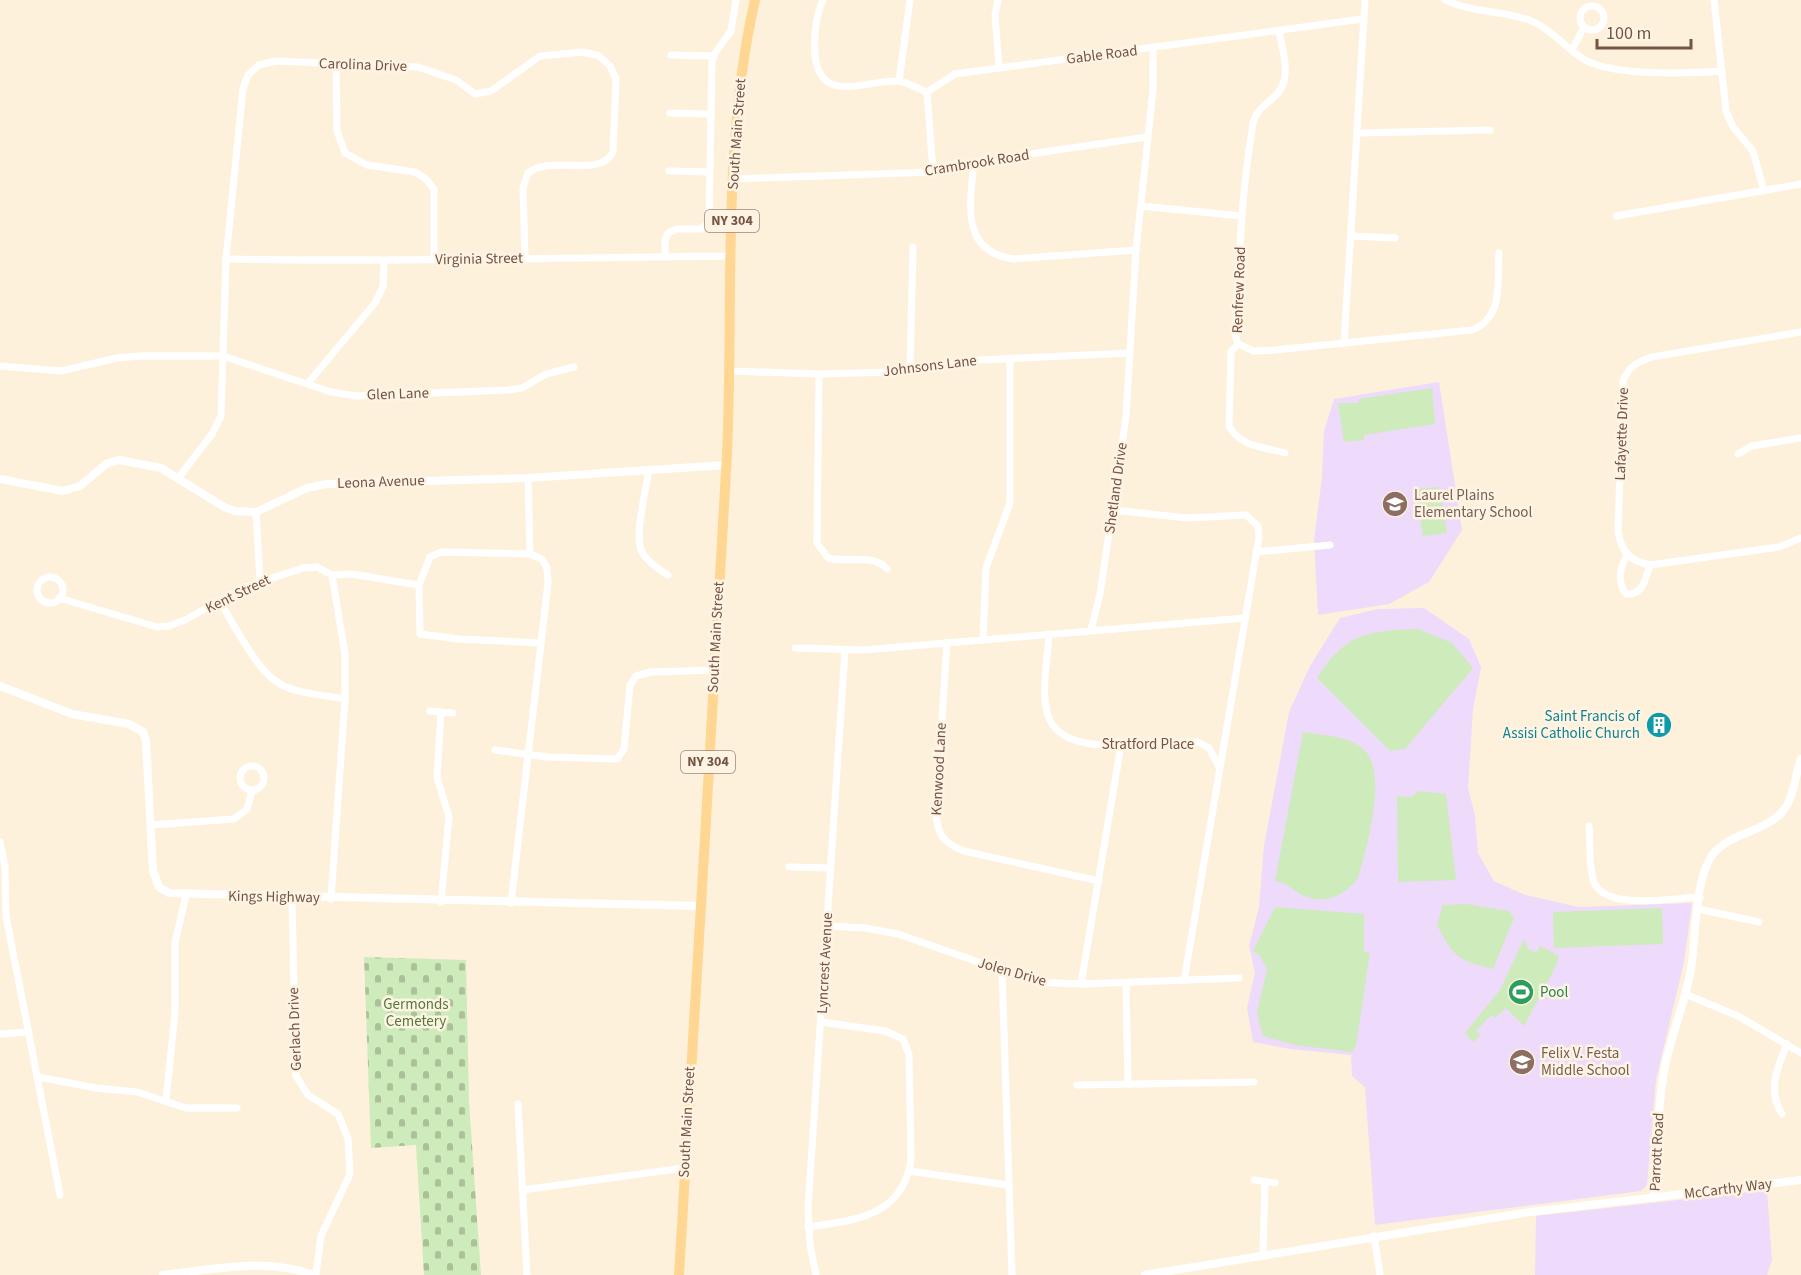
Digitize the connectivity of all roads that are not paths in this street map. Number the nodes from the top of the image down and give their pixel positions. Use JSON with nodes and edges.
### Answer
{"nodes":[{"id":1,"x":755,"y":0,"type":"edge"},
{"id":2,"x":823,"y":0,"type":"edge"},
{"id":3,"x":910,"y":0,"type":"edge"},
{"id":4,"x":998,"y":0,"type":"edge"},
{"id":5,"x":1365,"y":0,"type":"edge"},
{"id":6,"x":1445,"y":0,"type":"edge"},
{"id":7,"x":1714,"y":0,"type":"edge"},
{"id":8,"x":734,"y":1,"type":"edge"},
{"id":9,"x":1362,"y":19,"type":"junction"},
{"id":10,"x":1584,"y":27,"type":"dead end"},
{"id":11,"x":1279,"y":32,"type":"junction"},
{"id":12,"x":1153,"y":49,"type":"junction"},
{"id":13,"x":1572,"y":50,"type":"junction"},
{"id":14,"x":670,"y":55,"type":"dead end"},
{"id":15,"x":714,"y":56,"type":"junction"},
{"id":16,"x":336,"y":64,"type":"junction"},
{"id":17,"x":999,"y":67,"type":"junction"},
{"id":18,"x":1722,"y":71,"type":"junction"},
{"id":19,"x":898,"y":81,"type":"junction"},
{"id":20,"x":927,"y":92,"type":"junction"},
{"id":21,"x":670,"y":113,"type":"dead end"},
{"id":22,"x":711,"y":114,"type":"junction"},
{"id":23,"x":1490,"y":130,"type":"dead end"},
{"id":24,"x":1358,"y":133,"type":"junction"},
{"id":25,"x":1148,"y":136,"type":"junction"},
{"id":26,"x":974,"y":162,"type":"junction"},
{"id":27,"x":669,"y":171,"type":"dead end"},
{"id":28,"x":710,"y":172,"type":"junction"},
{"id":29,"x":933,"y":172,"type":"junction"},
{"id":30,"x":733,"y":179,"type":"junction"},
{"id":31,"x":1801,"y":184,"type":"edge"},
{"id":32,"x":1764,"y":191,"type":"junction"},
{"id":33,"x":1141,"y":206,"type":"junction"},
{"id":34,"x":1242,"y":216,"type":"junction"},
{"id":35,"x":1616,"y":216,"type":"dead end"},
{"id":36,"x":1351,"y":236,"type":"junction"},
{"id":37,"x":1395,"y":238,"type":"dead end"},
{"id":38,"x":913,"y":247,"type":"dead end"},
{"id":39,"x":1136,"y":250,"type":"junction"},
{"id":40,"x":1499,"y":253,"type":"dead end"},
{"id":41,"x":732,"y":256,"type":"junction"},
{"id":42,"x":665,"y":257,"type":"junction"},
{"id":43,"x":525,"y":258,"type":"junction"},
{"id":44,"x":226,"y":259,"type":"junction"},
{"id":45,"x":434,"y":259,"type":"junction"},
{"id":46,"x":384,"y":262,"type":"junction"},
{"id":47,"x":1801,"y":332,"type":"edge"},
{"id":48,"x":1344,"y":343,"type":"junction"},
{"id":49,"x":1238,"y":344,"type":"junction"},
{"id":50,"x":1130,"y":353,"type":"junction"},
{"id":51,"x":223,"y":356,"type":"junction"},
{"id":52,"x":1010,"y":358,"type":"junction"},
{"id":53,"x":0,"y":366,"type":"edge"},
{"id":54,"x":574,"y":367,"type":"dead end"},
{"id":55,"x":910,"y":370,"type":"junction"},
{"id":56,"x":730,"y":371,"type":"junction"},
{"id":57,"x":819,"y":374,"type":"junction"},
{"id":58,"x":308,"y":383,"type":"junction"},
{"id":59,"x":1801,"y":438,"type":"edge"},
{"id":60,"x":1285,"y":453,"type":"dead end"},
{"id":61,"x":1738,"y":454,"type":"dead end"},
{"id":62,"x":726,"y":465,"type":"junction"},
{"id":63,"x":648,"y":470,"type":"junction"},
{"id":64,"x":178,"y":477,"type":"junction"},
{"id":65,"x":528,"y":478,"type":"junction"},
{"id":66,"x":0,"y":479,"type":"edge"},
{"id":67,"x":1113,"y":510,"type":"junction"},
{"id":68,"x":256,"y":512,"type":"junction"},
{"id":69,"x":1801,"y":538,"type":"edge"},
{"id":70,"x":1330,"y":545,"type":"dead end"},
{"id":71,"x":1256,"y":552,"type":"junction"},
{"id":72,"x":530,"y":554,"type":"junction"},
{"id":73,"x":1627,"y":556,"type":"junction"},
{"id":74,"x":1650,"y":565,"type":"junction"},
{"id":75,"x":887,"y":569,"type":"dead end"},
{"id":76,"x":332,"y":575,"type":"junction"},
{"id":77,"x":668,"y":575,"type":"dead end"},
{"id":78,"x":260,"y":581,"type":"junction"},
{"id":79,"x":419,"y":585,"type":"junction"},
{"id":80,"x":59,"y":598,"type":"dead end"},
{"id":81,"x":220,"y":602,"type":"junction"},
{"id":82,"x":1245,"y":618,"type":"junction"},
{"id":83,"x":1090,"y":630,"type":"junction"},
{"id":84,"x":1049,"y":634,"type":"junction"},
{"id":85,"x":983,"y":639,"type":"junction"},
{"id":86,"x":948,"y":642,"type":"junction"},
{"id":87,"x":541,"y":643,"type":"junction"},
{"id":88,"x":795,"y":648,"type":"dead end"},
{"id":89,"x":845,"y":650,"type":"junction"},
{"id":90,"x":714,"y":670,"type":"junction"},
{"id":91,"x":0,"y":686,"type":"edge"},
{"id":92,"x":345,"y":699,"type":"junction"},
{"id":93,"x":430,"y":711,"type":"dead end"},
{"id":94,"x":441,"y":712,"type":"junction"},
{"id":95,"x":453,"y":713,"type":"dead end"},
{"id":96,"x":1122,"y":746,"type":"junction"},
{"id":97,"x":495,"y":750,"type":"dead end"},
{"id":98,"x":527,"y":755,"type":"junction"},
{"id":99,"x":1801,"y":759,"type":"edge"},
{"id":100,"x":1220,"y":770,"type":"junction"},
{"id":101,"x":252,"y":790,"type":"dead end"},
{"id":102,"x":150,"y":825,"type":"junction"},
{"id":103,"x":1589,"y":826,"type":"dead end"},
{"id":104,"x":0,"y":842,"type":"edge"},
{"id":105,"x":2,"y":867,"type":"edge"},
{"id":106,"x":789,"y":867,"type":"dead end"},
{"id":107,"x":830,"y":868,"type":"junction"},
{"id":108,"x":1099,"y":881,"type":"junction"},
{"id":109,"x":186,"y":895,"type":"junction"},
{"id":110,"x":1700,"y":897,"type":"junction"},
{"id":111,"x":292,"y":898,"type":"junction"},
{"id":112,"x":331,"y":899,"type":"junction"},
{"id":113,"x":441,"y":902,"type":"junction"},
{"id":114,"x":511,"y":903,"type":"junction"},
{"id":115,"x":699,"y":906,"type":"junction"},
{"id":116,"x":1698,"y":909,"type":"junction"},
{"id":117,"x":1759,"y":922,"type":"dead end"},
{"id":118,"x":827,"y":926,"type":"junction"},
{"id":119,"x":1002,"y":971,"type":"junction"},
{"id":120,"x":1239,"y":978,"type":"dead end"},
{"id":121,"x":1184,"y":981,"type":"junction"},
{"id":122,"x":1126,"y":983,"type":"junction"},
{"id":123,"x":1081,"y":984,"type":"junction"},
{"id":124,"x":1685,"y":994,"type":"junction"},
{"id":125,"x":821,"y":1022,"type":"junction"},
{"id":126,"x":29,"y":1032,"type":"junction"},
{"id":127,"x":0,"y":1034,"type":"edge"},
{"id":128,"x":1787,"y":1044,"type":"junction"},
{"id":129,"x":1801,"y":1053,"type":"edge"},
{"id":130,"x":38,"y":1077,"type":"junction"},
{"id":131,"x":1254,"y":1082,"type":"dead end"},
{"id":132,"x":1128,"y":1083,"type":"junction"},
{"id":133,"x":1077,"y":1085,"type":"dead end"},
{"id":134,"x":166,"y":1101,"type":"junction"},
{"id":135,"x":518,"y":1104,"type":"dead end"},
{"id":136,"x":237,"y":1108,"type":"dead end"},
{"id":137,"x":1782,"y":1114,"type":"dead end"},
{"id":138,"x":684,"y":1168,"type":"junction"},
{"id":139,"x":909,"y":1171,"type":"junction"},
{"id":140,"x":1254,"y":1180,"type":"dead end"},
{"id":141,"x":1801,"y":1180,"type":"edge"},
{"id":142,"x":1265,"y":1182,"type":"junction"},
{"id":143,"x":1275,"y":1183,"type":"dead end"},
{"id":144,"x":1008,"y":1185,"type":"junction"},
{"id":145,"x":522,"y":1190,"type":"junction"},
{"id":146,"x":60,"y":1195,"type":"dead end"},
{"id":147,"x":1654,"y":1198,"type":"junction"},
{"id":148,"x":808,"y":1227,"type":"junction"},
{"id":149,"x":1374,"y":1236,"type":"junction"},
{"id":150,"x":1263,"y":1255,"type":"junction"},
{"id":151,"x":193,"y":1274,"type":"edge"},
{"id":152,"x":1156,"y":1274,"type":"edge"},
{"id":153,"x":163,"y":1275,"type":"edge"},
{"id":154,"x":314,"y":1275,"type":"edge"},
{"id":155,"x":527,"y":1275,"type":"edge"},
{"id":156,"x":679,"y":1275,"type":"edge"},
{"id":157,"x":816,"y":1275,"type":"edge"},
{"id":158,"x":1012,"y":1275,"type":"edge"},
{"id":159,"x":1145,"y":1275,"type":"edge"},
{"id":160,"x":1380,"y":1275,"type":"edge"}],
"edges":[{"from":1,"to":30,"type":"main road","name":"South Main Street","number":"NY 304"},
{"from":2,"to":19,"type":"street"},
{"from":3,"to":19,"type":"street"},
{"from":4,"to":17,"type":"street"},
{"from":5,"to":9,"type":"street"},
{"from":6,"to":13,"type":"street"},
{"from":7,"to":18,"type":"street"},
{"from":8,"to":15,"type":"street"},
{"from":9,"to":11,"type":"street","name":"Gable Road"},
{"from":9,"to":24,"type":"street"},
{"from":10,"to":13,"type":"street"},
{"from":11,"to":12,"type":"street","name":"Gable Road"},
{"from":11,"to":34,"type":"street","name":"Renfrew Road"},
{"from":12,"to":17,"type":"street","name":"Gable Road"},
{"from":12,"to":25,"type":"street","name":"Shetland Drive"},
{"from":13,"to":18,"type":"street"},
{"from":14,"to":15,"type":"street"},
{"from":15,"to":22,"type":"street"},
{"from":16,"to":43,"type":"street","name":"Carolina Drive"},
{"from":16,"to":44,"type":"street","name":"Carolina Drive"},
{"from":16,"to":45,"type":"street"},
{"from":17,"to":20,"type":"street","name":"Gable Road"},
{"from":18,"to":32,"type":"street"},
{"from":19,"to":20,"type":"street"},
{"from":20,"to":29,"type":"street"},
{"from":21,"to":22,"type":"street"},
{"from":22,"to":28,"type":"street"},
{"from":23,"to":24,"type":"street"},
{"from":24,"to":36,"type":"street"},
{"from":25,"to":26,"type":"street","name":"Crambrook Road"},
{"from":25,"to":33,"type":"street","name":"Shetland Drive"},
{"from":26,"to":29,"type":"street","name":"Crambrook Road"},
{"from":26,"to":39,"type":"street"},
{"from":27,"to":28,"type":"street"},
{"from":28,"to":42,"type":"street"},
{"from":29,"to":30,"type":"street","name":"Crambrook Road"},
{"from":30,"to":41,"type":"main road","name":"South Main Street","number":"NY 304"},
{"from":31,"to":32,"type":"street"},
{"from":32,"to":35,"type":"street"},
{"from":33,"to":34,"type":"street"},
{"from":33,"to":39,"type":"street","name":"Shetland Drive"},
{"from":34,"to":49,"type":"street","name":"Renfrew Road"},
{"from":36,"to":37,"type":"street"},
{"from":36,"to":48,"type":"street"},
{"from":38,"to":55,"type":"street"},
{"from":39,"to":50,"type":"street","name":"Shetland Drive"},
{"from":40,"to":48,"type":"street","name":"Renfrew Road"},
{"from":41,"to":42,"type":"street","name":"Virginia Street"},
{"from":41,"to":56,"type":"main road","name":"South Main Street","number":"NY 304"},
{"from":42,"to":43,"type":"street","name":"Virginia Street"},
{"from":43,"to":45,"type":"street","name":"Virginia Street"},
{"from":44,"to":46,"type":"street","name":"Virginia Street"},
{"from":44,"to":51,"type":"street","name":"Carolina Drive"},
{"from":45,"to":46,"type":"street","name":"Virginia Street"},
{"from":46,"to":58,"type":"street"},
{"from":47,"to":73,"type":"street","name":"Lafayette Drive"},
{"from":48,"to":49,"type":"street","name":"Renfrew Road"},
{"from":49,"to":60,"type":"street"},
{"from":50,"to":52,"type":"street","name":"Johnsons Lane"},
{"from":50,"to":67,"type":"street","name":"Shetland Drive"},
{"from":51,"to":53,"type":"street","name":"Glen Lane"},
{"from":51,"to":58,"type":"street","name":"Glen Lane"},
{"from":51,"to":64,"type":"street","name":"Carolina Drive"},
{"from":52,"to":55,"type":"street","name":"Johnsons Lane"},
{"from":52,"to":85,"type":"street"},
{"from":54,"to":58,"type":"street","name":"Glen Lane"},
{"from":55,"to":57,"type":"street","name":"Johnsons Lane"},
{"from":56,"to":57,"type":"street","name":"Johnsons Lane"},
{"from":56,"to":62,"type":"main road","name":"South Main Street","number":"NY 304"},
{"from":57,"to":75,"type":"street"},
{"from":59,"to":61,"type":"street"},
{"from":62,"to":63,"type":"street","name":"Leona Avenue"},
{"from":62,"to":90,"type":"main road","name":"South Main Street","number":"NY 304"},
{"from":63,"to":65,"type":"street","name":"Leona Avenue"},
{"from":63,"to":77,"type":"street"},
{"from":64,"to":66,"type":"street"},
{"from":64,"to":68,"type":"street"},
{"from":65,"to":68,"type":"street","name":"Leona Avenue"},
{"from":65,"to":72,"type":"street"},
{"from":67,"to":71,"type":"street"},
{"from":67,"to":83,"type":"street","name":"Shetland Drive"},
{"from":68,"to":78,"type":"street"},
{"from":69,"to":74,"type":"street"},
{"from":70,"to":71,"type":"street"},
{"from":71,"to":82,"type":"street"},
{"from":72,"to":79,"type":"street"},
{"from":72,"to":87,"type":"street"},
{"from":73,"to":74,"type":"street"},
{"from":73,"to":74,"type":"street"},
{"from":76,"to":78,"type":"street","name":"Kent Street"},
{"from":76,"to":79,"type":"street","name":"Kent Street"},
{"from":76,"to":92,"type":"street"},
{"from":78,"to":81,"type":"street","name":"Kent Street"},
{"from":79,"to":87,"type":"street"},
{"from":80,"to":81,"type":"street","name":"Kent Street"},
{"from":81,"to":92,"type":"street"},
{"from":82,"to":83,"type":"street"},
{"from":82,"to":100,"type":"street"},
{"from":83,"to":84,"type":"street"},
{"from":84,"to":85,"type":"street"},
{"from":84,"to":96,"type":"street","name":"Stratford Place"},
{"from":85,"to":86,"type":"street"},
{"from":86,"to":89,"type":"street"},
{"from":86,"to":108,"type":"street","name":"Kenwood Lane"},
{"from":87,"to":98,"type":"street"},
{"from":88,"to":89,"type":"street"},
{"from":89,"to":107,"type":"street","name":"Lyncrest Avenue"},
{"from":90,"to":98,"type":"street"},
{"from":90,"to":115,"type":"main road","name":"South Main Street","number":"NY 304"},
{"from":91,"to":102,"type":"street","name":"Kings Highway"},
{"from":92,"to":112,"type":"street"},
{"from":93,"to":94,"type":"street"},
{"from":94,"to":95,"type":"street"},
{"from":94,"to":113,"type":"street"},
{"from":96,"to":100,"type":"street","name":"Stratford Place"},
{"from":96,"to":108,"type":"street"},
{"from":97,"to":98,"type":"street"},
{"from":98,"to":114,"type":"street"},
{"from":99,"to":110,"type":"street","name":"Parrott Road"},
{"from":100,"to":121,"type":"street"},
{"from":101,"to":102,"type":"street"},
{"from":102,"to":109,"type":"street","name":"Kings Highway"},
{"from":103,"to":110,"type":"street"},
{"from":104,"to":105,"type":"street"},
{"from":105,"to":126,"type":"street"},
{"from":106,"to":107,"type":"street"},
{"from":107,"to":118,"type":"street","name":"Lyncrest Avenue"},
{"from":108,"to":123,"type":"street"},
{"from":109,"to":111,"type":"street","name":"Kings Highway"},
{"from":109,"to":134,"type":"street"},
{"from":110,"to":116,"type":"street","name":"Parrott Road"},
{"from":111,"to":112,"type":"street","name":"Kings Highway"},
{"from":111,"to":154,"type":"street","name":"Gerlach Drive"},
{"from":112,"to":113,"type":"street","name":"Kings Highway"},
{"from":113,"to":114,"type":"street","name":"Kings Highway"},
{"from":114,"to":115,"type":"street","name":"Kings Highway"},
{"from":115,"to":138,"type":"main road","name":"South Main Street","number":"NY 304"},
{"from":116,"to":117,"type":"street"},
{"from":116,"to":124,"type":"street","name":"Parrott Road"},
{"from":118,"to":119,"type":"street","name":"Jolen Drive"},
{"from":118,"to":125,"type":"street","name":"Lyncrest Avenue"},
{"from":119,"to":123,"type":"street","name":"Jolen Drive"},
{"from":119,"to":144,"type":"street"},
{"from":120,"to":121,"type":"street","name":"Jolen Drive"},
{"from":121,"to":122,"type":"street","name":"Jolen Drive"},
{"from":122,"to":123,"type":"street","name":"Jolen Drive"},
{"from":122,"to":132,"type":"street"},
{"from":124,"to":128,"type":"street"},
{"from":124,"to":147,"type":"street","name":"Parrott Road"},
{"from":125,"to":139,"type":"street"},
{"from":125,"to":148,"type":"street","name":"Lyncrest Avenue"},
{"from":126,"to":127,"type":"street"},
{"from":126,"to":130,"type":"street"},
{"from":128,"to":129,"type":"street"},
{"from":128,"to":137,"type":"street"},
{"from":130,"to":134,"type":"street"},
{"from":130,"to":146,"type":"street"},
{"from":131,"to":132,"type":"street"},
{"from":132,"to":133,"type":"street"},
{"from":134,"to":136,"type":"street"},
{"from":135,"to":145,"type":"street"},
{"from":138,"to":145,"type":"street"},
{"from":138,"to":156,"type":"main road","name":"South Main Street","number":"NY 304"},
{"from":139,"to":144,"type":"street"},
{"from":139,"to":148,"type":"street"},
{"from":140,"to":142,"type":"street"},
{"from":141,"to":147,"type":"street","name":"McCarthy Way"},
{"from":142,"to":143,"type":"street"},
{"from":142,"to":150,"type":"street"},
{"from":144,"to":158,"type":"street"},
{"from":145,"to":155,"type":"street"},
{"from":147,"to":149,"type":"street","name":"Parrott Road"},
{"from":148,"to":157,"type":"street","name":"Lyncrest Avenue"},
{"from":149,"to":150,"type":"street","name":"Parrott Road"},
{"from":149,"to":160,"type":"street"},
{"from":150,"to":152,"type":"street","name":"Parrott Road"},
{"from":151,"to":153,"type":"street"},
{"from":151,"to":154,"type":"street"},
{"from":152,"to":159,"type":"street","name":"Parrott Road"}]}
